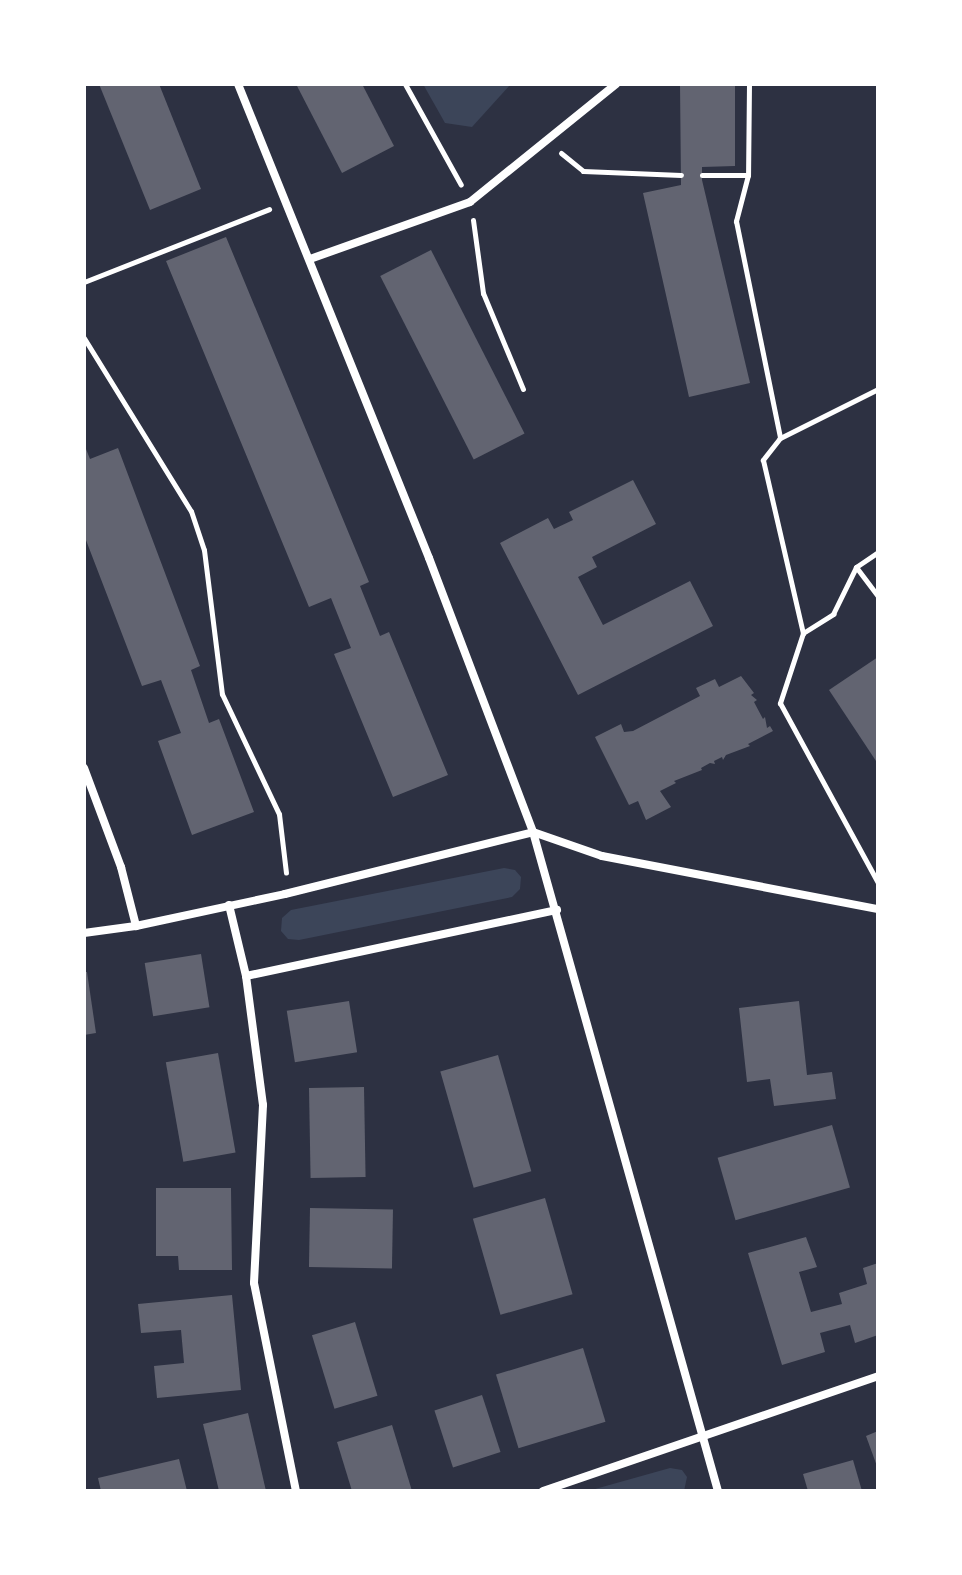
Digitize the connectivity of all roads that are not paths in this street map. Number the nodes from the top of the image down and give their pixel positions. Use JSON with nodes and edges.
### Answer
{"nodes":[{"id":1,"x":238,"y":84,"type":"edge"},
{"id":2,"x":616,"y":84,"type":"edge"},
{"id":3,"x":310,"y":259,"type":"junction"},
{"id":4,"x":84,"y":768,"type":"edge"},
{"id":5,"x":533,"y":832,"type":"junction"},
{"id":6,"x":229,"y":905,"type":"junction"},
{"id":7,"x":878,"y":909,"type":"edge"},
{"id":8,"x":557,"y":910,"type":"junction"},
{"id":9,"x":136,"y":926,"type":"junction"},
{"id":10,"x":84,"y":933,"type":"edge"},
{"id":11,"x":246,"y":976,"type":"junction"},
{"id":12,"x":878,"y":1376,"type":"edge"},
{"id":13,"x":704,"y":1437,"type":"junction"},
{"id":14,"x":296,"y":1491,"type":"edge"},
{"id":15,"x":543,"y":1491,"type":"edge"},
{"id":16,"x":718,"y":1491,"type":"edge"}],
"edges":[{"from":1,"to":3,"type":"street"},
{"from":2,"to":3,"type":"street"},
{"from":3,"to":5,"type":"street"},
{"from":4,"to":9,"type":"street"},
{"from":5,"to":6,"type":"street"},
{"from":5,"to":7,"type":"street"},
{"from":5,"to":8,"type":"street"},
{"from":6,"to":9,"type":"street"},
{"from":6,"to":11,"type":"street"},
{"from":8,"to":11,"type":"street"},
{"from":8,"to":13,"type":"street"},
{"from":9,"to":10,"type":"street"},
{"from":11,"to":14,"type":"street"},
{"from":12,"to":13,"type":"street"},
{"from":13,"to":15,"type":"street"},
{"from":13,"to":16,"type":"street"}]}
